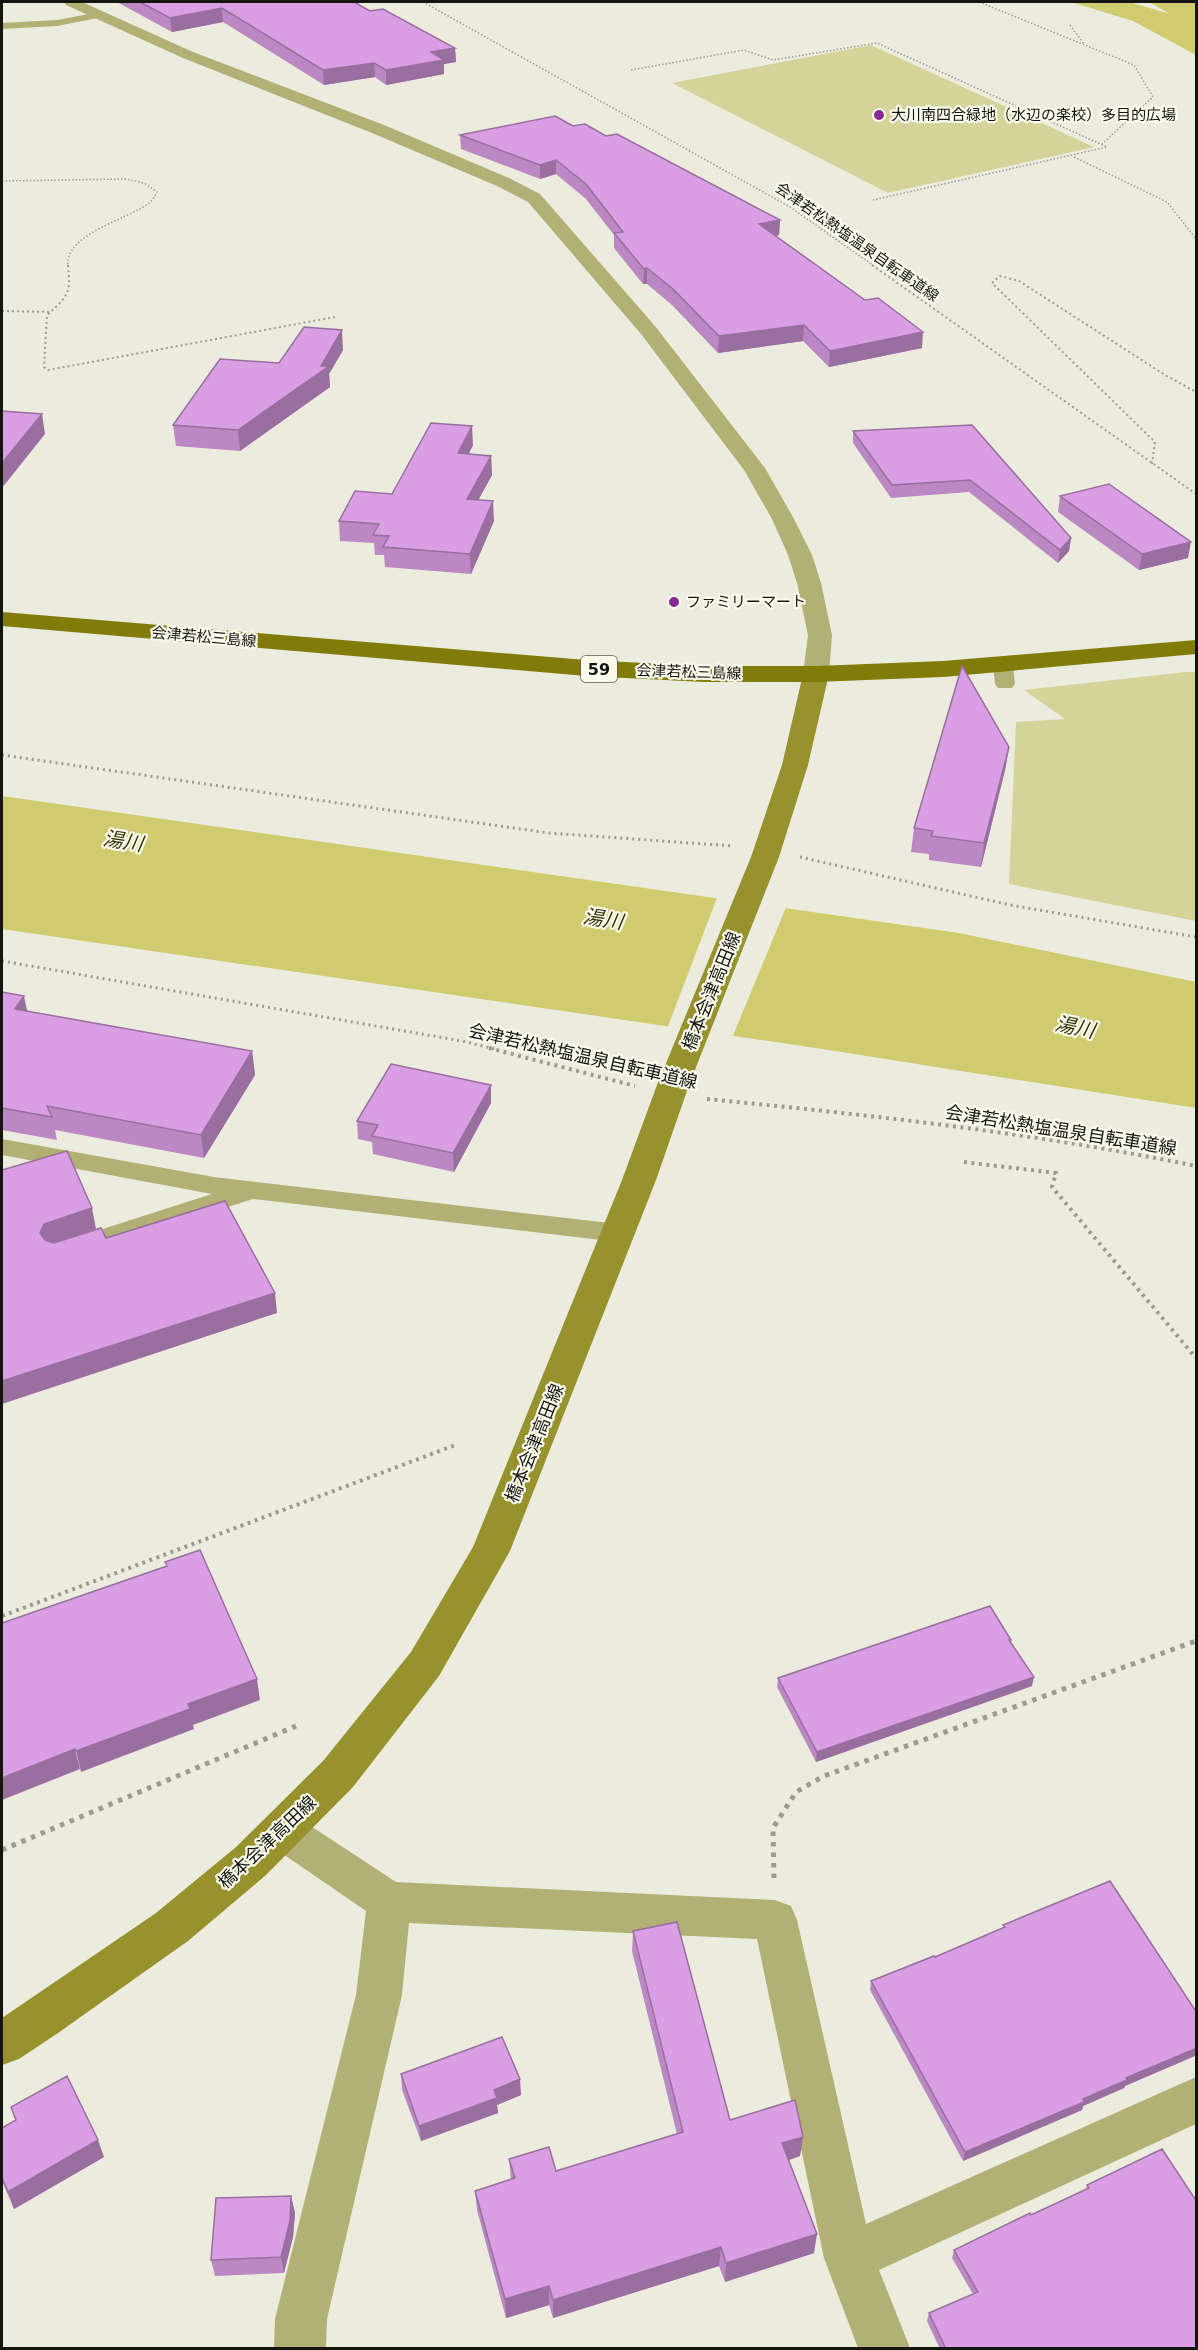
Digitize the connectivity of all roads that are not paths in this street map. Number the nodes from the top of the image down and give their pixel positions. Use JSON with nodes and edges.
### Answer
{"nodes":[{"id":1,"x":71,"y":2,"type":"edge"},
{"id":2,"x":99,"y":15,"type":"junction"},
{"id":3,"x":2,"y":26,"type":"edge"},
{"id":4,"x":2,"y":620,"type":"edge"},
{"id":5,"x":1197,"y":647,"type":"edge"},
{"id":6,"x":816,"y":674,"type":"junction"},
{"id":7,"x":2,"y":1147,"type":"edge"},
{"id":8,"x":253,"y":1190,"type":"junction"},
{"id":9,"x":618,"y":1233,"type":"junction"},
{"id":10,"x":58,"y":1252,"type":"edge"},
{"id":11,"x":282,"y":1830,"type":"junction"},
{"id":12,"x":388,"y":1902,"type":"junction"},
{"id":13,"x":2,"y":2043,"type":"edge"},
{"id":14,"x":1197,"y":2100,"type":"edge"},
{"id":15,"x":849,"y":2258,"type":"junction"},
{"id":16,"x":300,"y":2349,"type":"edge"},
{"id":17,"x":884,"y":2349,"type":"edge"}],
"edges":[{"from":1,"to":2,"type":"street"},
{"from":2,"to":3,"type":"lane"},
{"from":2,"to":6,"type":"street"},
{"from":4,"to":6,"type":"main road","name":"会津若松三島線","number":"59"},
{"from":5,"to":6,"type":"main road","name":"会津若松三島線","number":"59"},
{"from":6,"to":9,"type":"main road","name":"橋本会津高田線"},
{"from":7,"to":8,"type":"lane"},
{"from":8,"to":9,"type":"lane"},
{"from":8,"to":10,"type":"lane"},
{"from":9,"to":11,"type":"main road","name":"橋本会津高田線"},
{"from":11,"to":12,"type":"street"},
{"from":11,"to":13,"type":"main road","name":"橋本会津高田線"},
{"from":12,"to":15,"type":"street"},
{"from":12,"to":16,"type":"street"},
{"from":14,"to":15,"type":"street"},
{"from":15,"to":17,"type":"street"}]}
